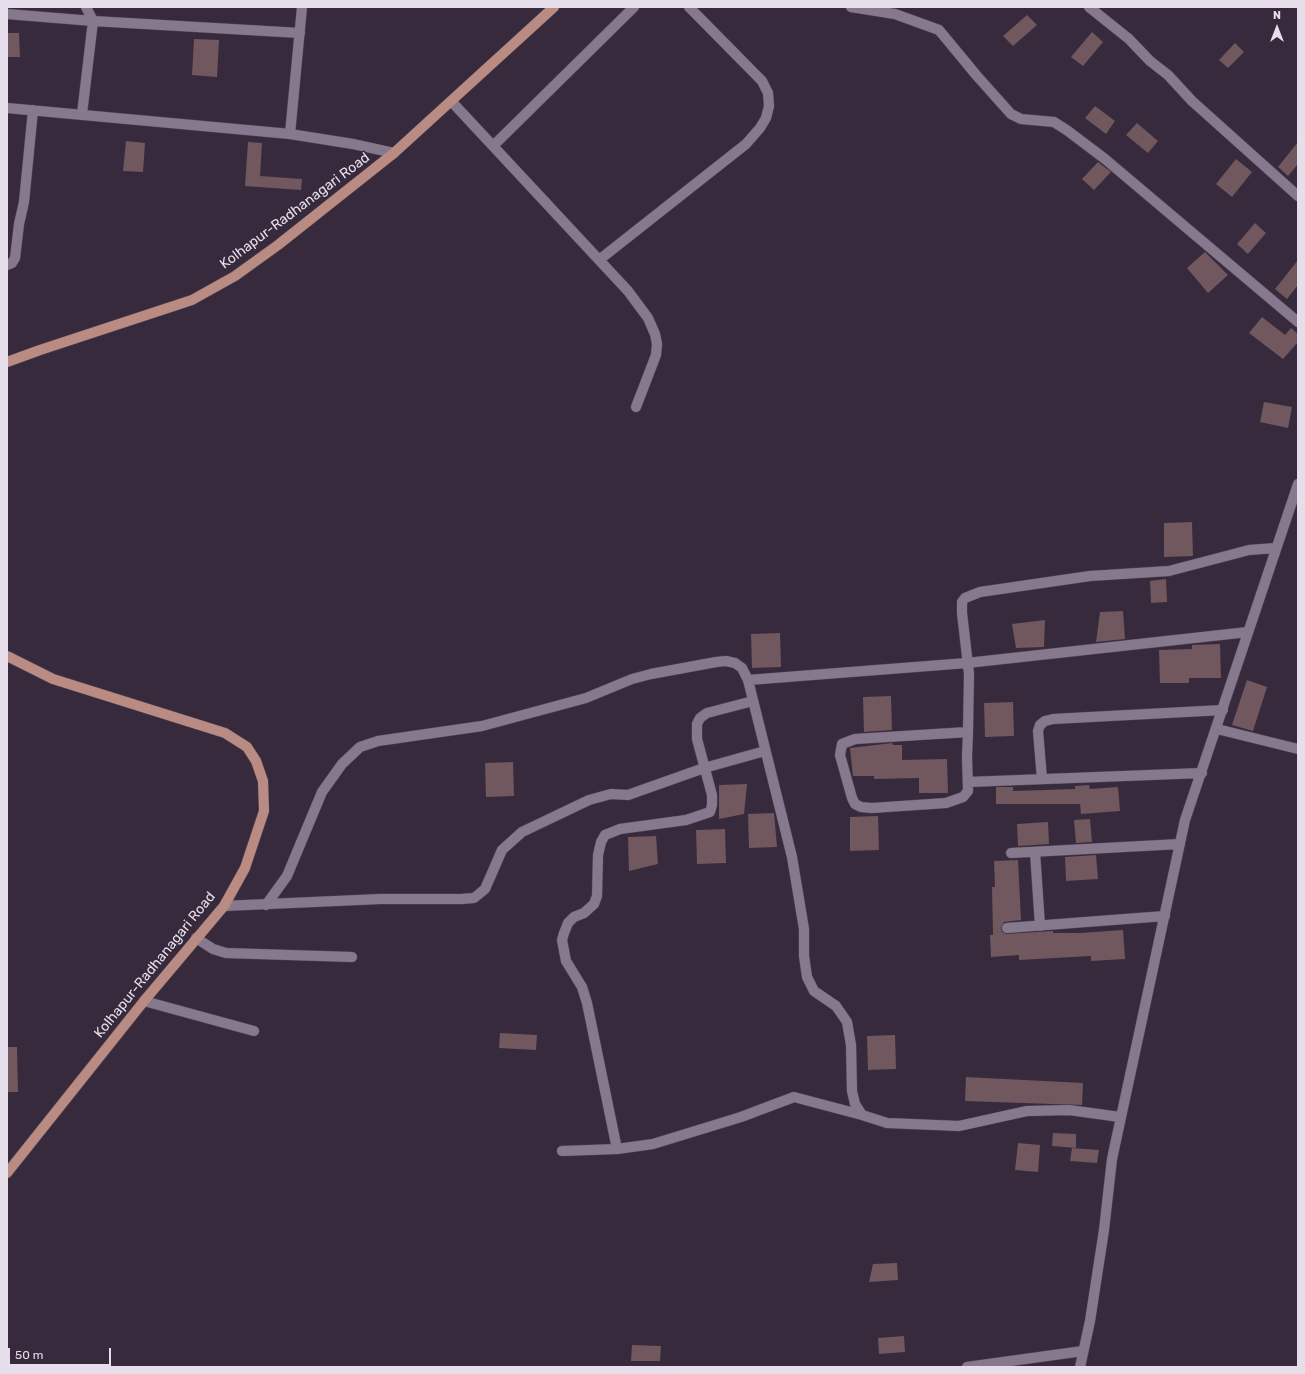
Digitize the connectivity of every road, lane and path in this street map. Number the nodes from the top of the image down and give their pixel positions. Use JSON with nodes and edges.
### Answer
{"nodes":[{"id":1,"x":86,"y":7,"type":"edge"},
{"id":2,"x":302,"y":7,"type":"edge"},
{"id":3,"x":554,"y":7,"type":"edge"},
{"id":4,"x":634,"y":7,"type":"edge"},
{"id":5,"x":689,"y":7,"type":"edge"},
{"id":6,"x":851,"y":7,"type":"edge"},
{"id":7,"x":1089,"y":7,"type":"edge"},
{"id":8,"x":7,"y":14,"type":"edge"},
{"id":9,"x":93,"y":21,"type":"junction"},
{"id":10,"x":300,"y":33,"type":"junction"},
{"id":11,"x":452,"y":102,"type":"junction"},
{"id":12,"x":7,"y":108,"type":"edge"},
{"id":13,"x":33,"y":110,"type":"junction"},
{"id":14,"x":82,"y":114,"type":"junction"},
{"id":15,"x":290,"y":134,"type":"junction"},
{"id":16,"x":493,"y":146,"type":"junction"},
{"id":17,"x":394,"y":153,"type":"junction"},
{"id":18,"x":1298,"y":196,"type":"edge"},
{"id":19,"x":599,"y":260,"type":"junction"},
{"id":20,"x":7,"y":264,"type":"edge"},
{"id":21,"x":1298,"y":322,"type":"edge"},
{"id":22,"x":7,"y":362,"type":"edge"},
{"id":23,"x":636,"y":407,"type":"dead end"},
{"id":24,"x":1298,"y":484,"type":"edge"},
{"id":25,"x":1276,"y":548,"type":"junction"},
{"id":26,"x":1248,"y":632,"type":"junction"},
{"id":27,"x":7,"y":656,"type":"edge"},
{"id":28,"x":967,"y":662,"type":"junction"},
{"id":29,"x":748,"y":680,"type":"junction"},
{"id":30,"x":754,"y":701,"type":"junction"},
{"id":31,"x":1223,"y":710,"type":"junction"},
{"id":32,"x":1217,"y":729,"type":"junction"},
{"id":33,"x":968,"y":732,"type":"junction"},
{"id":34,"x":1298,"y":749,"type":"edge"},
{"id":35,"x":765,"y":751,"type":"junction"},
{"id":36,"x":704,"y":768,"type":"junction"},
{"id":37,"x":1202,"y":773,"type":"junction"},
{"id":38,"x":1042,"y":779,"type":"junction"},
{"id":39,"x":968,"y":782,"type":"junction"},
{"id":40,"x":1180,"y":844,"type":"junction"},
{"id":41,"x":1035,"y":852,"type":"junction"},
{"id":42,"x":1011,"y":853,"type":"dead end"},
{"id":43,"x":266,"y":905,"type":"junction"},
{"id":44,"x":224,"y":906,"type":"junction"},
{"id":45,"x":1165,"y":916,"type":"junction"},
{"id":46,"x":1040,"y":926,"type":"junction"},
{"id":47,"x":1007,"y":928,"type":"dead end"},
{"id":48,"x":196,"y":938,"type":"junction"},
{"id":49,"x":352,"y":957,"type":"dead end"},
{"id":50,"x":144,"y":1000,"type":"junction"},
{"id":51,"x":254,"y":1031,"type":"dead end"},
{"id":52,"x":862,"y":1115,"type":"junction"},
{"id":53,"x":1120,"y":1117,"type":"junction"},
{"id":54,"x":617,"y":1149,"type":"junction"},
{"id":55,"x":562,"y":1151,"type":"dead end"},
{"id":56,"x":7,"y":1173,"type":"edge"},
{"id":57,"x":1083,"y":1351,"type":"junction"},
{"id":58,"x":967,"y":1367,"type":"edge"},
{"id":59,"x":1080,"y":1367,"type":"edge"}],
"edges":[{"from":1,"to":9,"type":"street"},
{"from":2,"to":10,"type":"street"},
{"from":3,"to":11,"type":"main road","name":"Kolhapur-Radhanagari Road"},
{"from":4,"to":16,"type":"street"},
{"from":5,"to":19,"type":"street"},
{"from":6,"to":21,"type":"street"},
{"from":7,"to":18,"type":"street"},
{"from":8,"to":9,"type":"street"},
{"from":9,"to":10,"type":"street"},
{"from":9,"to":14,"type":"street"},
{"from":10,"to":15,"type":"street"},
{"from":11,"to":16,"type":"street"},
{"from":11,"to":17,"type":"main road","name":"Kolhapur-Radhanagari Road"},
{"from":12,"to":13,"type":"street"},
{"from":13,"to":14,"type":"street"},
{"from":13,"to":20,"type":"street"},
{"from":14,"to":15,"type":"street"},
{"from":15,"to":17,"type":"street"},
{"from":16,"to":19,"type":"street"},
{"from":17,"to":22,"type":"main road","name":"Kolhapur-Radhanagari Road"},
{"from":19,"to":23,"type":"street"},
{"from":24,"to":25,"type":"street"},
{"from":25,"to":26,"type":"street"},
{"from":25,"to":28,"type":"street"},
{"from":26,"to":28,"type":"street"},
{"from":26,"to":31,"type":"street"},
{"from":27,"to":44,"type":"main road","name":"Kolhapur-Radhanagari Road"},
{"from":28,"to":29,"type":"street"},
{"from":28,"to":33,"type":"street"},
{"from":29,"to":30,"type":"street"},
{"from":29,"to":43,"type":"street"},
{"from":30,"to":35,"type":"street"},
{"from":30,"to":36,"type":"street"},
{"from":31,"to":32,"type":"street"},
{"from":31,"to":38,"type":"street"},
{"from":32,"to":34,"type":"street"},
{"from":32,"to":37,"type":"street"},
{"from":33,"to":39,"type":"street"},
{"from":33,"to":39,"type":"street"},
{"from":35,"to":36,"type":"street"},
{"from":35,"to":52,"type":"street"},
{"from":36,"to":43,"type":"street"},
{"from":36,"to":54,"type":"street"},
{"from":37,"to":38,"type":"street"},
{"from":37,"to":40,"type":"street"},
{"from":38,"to":39,"type":"street"},
{"from":40,"to":41,"type":"street"},
{"from":40,"to":45,"type":"street"},
{"from":41,"to":42,"type":"street"},
{"from":41,"to":46,"type":"street"},
{"from":43,"to":44,"type":"street"},
{"from":44,"to":48,"type":"main road","name":"Kolhapur-Radhanagari Road"},
{"from":45,"to":46,"type":"street"},
{"from":45,"to":53,"type":"street"},
{"from":46,"to":47,"type":"street"},
{"from":48,"to":49,"type":"street"},
{"from":48,"to":50,"type":"main road","name":"Kolhapur-Radhanagari Road"},
{"from":50,"to":51,"type":"street"},
{"from":50,"to":56,"type":"main road","name":"Kolhapur-Radhanagari Road"},
{"from":52,"to":53,"type":"street"},
{"from":52,"to":54,"type":"street"},
{"from":53,"to":57,"type":"street"},
{"from":54,"to":55,"type":"street"},
{"from":57,"to":58,"type":"street"},
{"from":57,"to":59,"type":"street"}]}
